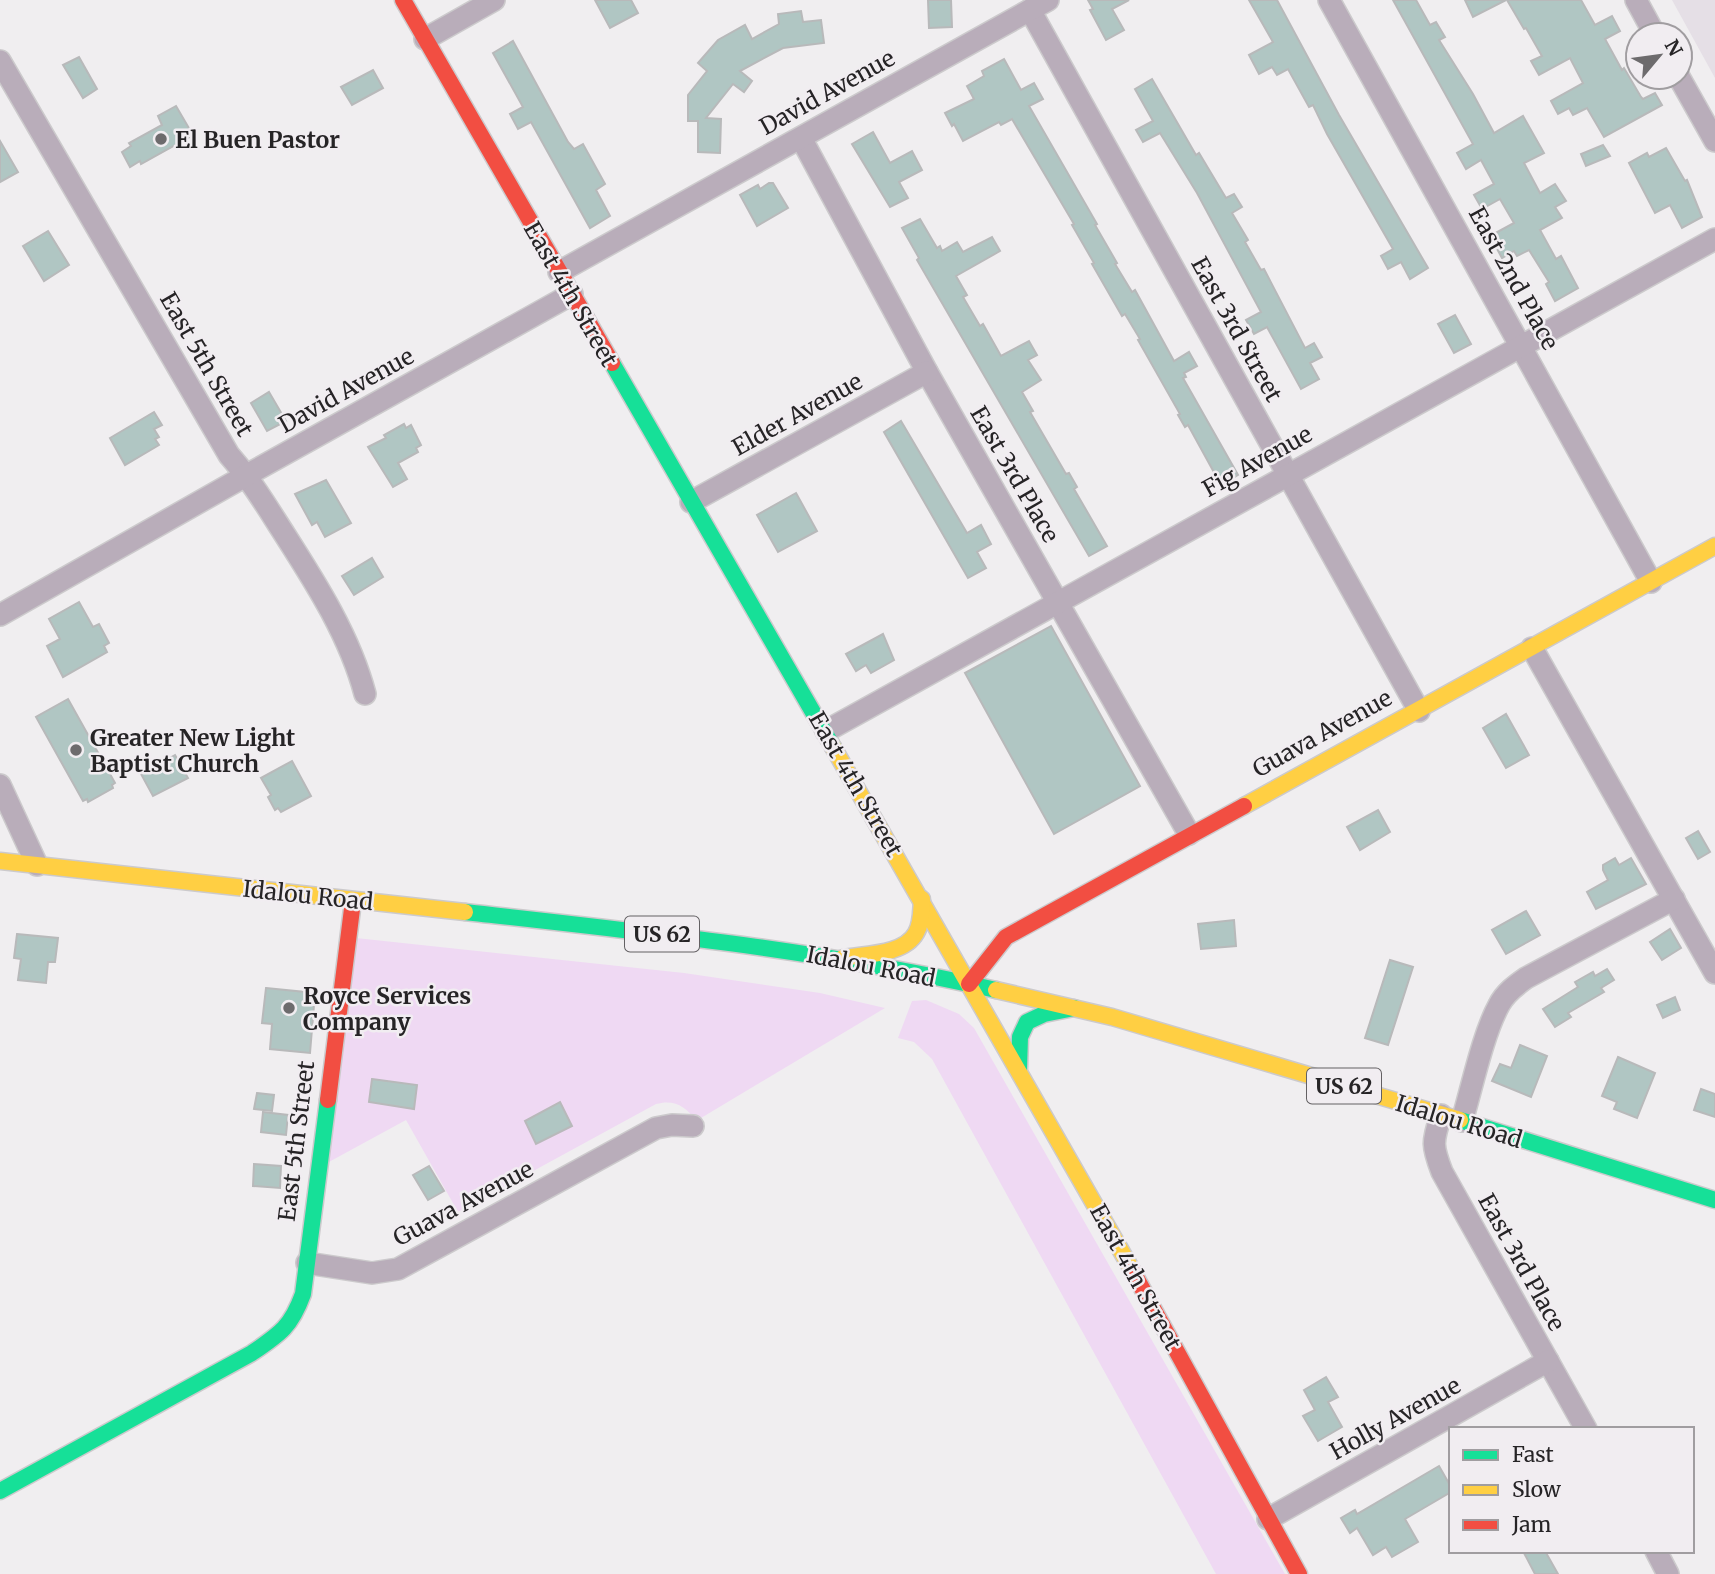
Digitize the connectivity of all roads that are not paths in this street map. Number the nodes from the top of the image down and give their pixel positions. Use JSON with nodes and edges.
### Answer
{"nodes":[{"id":1,"x":403,"y":0,"type":"edge"},
{"id":2,"x":494,"y":0,"type":"edge"},
{"id":3,"x":1329,"y":0,"type":"edge"},
{"id":4,"x":1636,"y":0,"type":"edge"},
{"id":5,"x":1039,"y":5,"type":"edge"},
{"id":6,"x":1647,"y":21,"type":"edge"},
{"id":7,"x":425,"y":39,"type":"junction"},
{"id":8,"x":0,"y":61,"type":"edge"},
{"id":9,"x":1687,"y":91,"type":"edge"},
{"id":10,"x":801,"y":138,"type":"junction"},
{"id":11,"x":1715,"y":141,"type":"edge"},
{"id":12,"x":1715,"y":239,"type":"edge"},
{"id":13,"x":559,"y":272,"type":"junction"},
{"id":14,"x":572,"y":295,"type":"junction"},
{"id":15,"x":1521,"y":345,"type":"junction"},
{"id":16,"x":928,"y":372,"type":"junction"},
{"id":17,"x":1288,"y":474,"type":"junction"},
{"id":18,"x":247,"y":475,"type":"junction"},
{"id":19,"x":691,"y":502,"type":"junction"},
{"id":20,"x":1715,"y":546,"type":"edge"},
{"id":21,"x":1651,"y":582,"type":"junction"},
{"id":22,"x":1057,"y":602,"type":"junction"},
{"id":23,"x":0,"y":615,"type":"edge"},
{"id":24,"x":1532,"y":648,"type":"junction"},
{"id":25,"x":365,"y":694,"type":"dead end"},
{"id":26,"x":1419,"y":710,"type":"junction"},
{"id":27,"x":826,"y":731,"type":"junction"},
{"id":28,"x":0,"y":785,"type":"edge"},
{"id":29,"x":1189,"y":834,"type":"junction"},
{"id":30,"x":0,"y":861,"type":"edge"},
{"id":31,"x":37,"y":865,"type":"junction"},
{"id":32,"x":1674,"y":898,"type":"junction"},
{"id":33,"x":922,"y":899,"type":"junction"},
{"id":34,"x":353,"y":901,"type":"junction"},
{"id":35,"x":840,"y":959,"type":"junction"},
{"id":36,"x":1715,"y":973,"type":"edge"},
{"id":37,"x":969,"y":984,"type":"junction"},
{"id":38,"x":1074,"y":1008,"type":"junction"},
{"id":39,"x":1018,"y":1069,"type":"junction"},
{"id":40,"x":1441,"y":1115,"type":"junction"},
{"id":41,"x":1462,"y":1121,"type":"junction"},
{"id":42,"x":693,"y":1126,"type":"dead end"},
{"id":43,"x":1715,"y":1200,"type":"edge"},
{"id":44,"x":307,"y":1264,"type":"junction"},
{"id":45,"x":1548,"y":1361,"type":"junction"},
{"id":46,"x":1585,"y":1427,"type":"edge"},
{"id":47,"x":0,"y":1491,"type":"edge"},
{"id":48,"x":1268,"y":1519,"type":"junction"},
{"id":49,"x":1657,"y":1553,"type":"edge"},
{"id":50,"x":1299,"y":1574,"type":"edge"},
{"id":51,"x":1668,"y":1574,"type":"edge"}],
"edges":[{"from":1,"to":7,"type":"street","name":"East 4th Street"},
{"from":2,"to":7,"type":"street"},
{"from":3,"to":15,"type":"street","name":"East 2nd Place"},
{"from":4,"to":6,"type":"street"},
{"from":5,"to":10,"type":"street","name":"David Avenue"},
{"from":5,"to":17,"type":"street","name":"East 3rd Street"},
{"from":7,"to":13,"type":"street","name":"East 4th Street"},
{"from":8,"to":18,"type":"street","name":"East 5th Street"},
{"from":9,"to":11,"type":"street"},
{"from":10,"to":13,"type":"street","name":"David Avenue"},
{"from":10,"to":16,"type":"street","name":"East 3rd Place"},
{"from":12,"to":15,"type":"street","name":"Fig Avenue"},
{"from":13,"to":14,"type":"street","name":"East 4th Street"},
{"from":14,"to":18,"type":"street","name":"David Avenue"},
{"from":14,"to":19,"type":"street","name":"East 4th Street"},
{"from":15,"to":17,"type":"street","name":"Fig Avenue"},
{"from":15,"to":21,"type":"street","name":"East 2nd Place"},
{"from":16,"to":19,"type":"street","name":"Elder Avenue"},
{"from":16,"to":22,"type":"street","name":"East 3rd Place"},
{"from":17,"to":22,"type":"street","name":"Fig Avenue"},
{"from":17,"to":26,"type":"street","name":"East 3rd Street"},
{"from":18,"to":23,"type":"street","name":"David Avenue"},
{"from":18,"to":25,"type":"street","name":"East 5th Street"},
{"from":19,"to":27,"type":"street","name":"East 4th Street"},
{"from":20,"to":21,"type":"street","name":"Guava Avenue"},
{"from":21,"to":24,"type":"street","name":"Guava Avenue"},
{"from":22,"to":27,"type":"street","name":"Fig Avenue"},
{"from":22,"to":29,"type":"street","name":"East 3rd Place"},
{"from":24,"to":26,"type":"street","name":"Guava Avenue"},
{"from":24,"to":32,"type":"street"},
{"from":26,"to":29,"type":"street","name":"Guava Avenue"},
{"from":27,"to":33,"type":"street","name":"East 4th Street"},
{"from":28,"to":31,"type":"street"},
{"from":29,"to":37,"type":"street","name":"Guava Avenue"},
{"from":30,"to":31,"type":"street","name":"Idalou Road","number":"US 62"},
{"from":31,"to":34,"type":"street","name":"Idalou Road","number":"US 62"},
{"from":32,"to":36,"type":"street"},
{"from":32,"to":41,"type":"street"},
{"from":33,"to":35,"type":"street"},
{"from":33,"to":37,"type":"street","name":"East 4th Street"},
{"from":34,"to":35,"type":"street","name":"Idalou Road","number":"US 62"},
{"from":34,"to":44,"type":"street","name":"East 5th Street"},
{"from":35,"to":37,"type":"street","name":"Idalou Road","number":"US 62"},
{"from":37,"to":38,"type":"street","name":"Idalou Road","number":"US 62"},
{"from":37,"to":39,"type":"street","name":"East 4th Street"},
{"from":38,"to":39,"type":"street"},
{"from":38,"to":40,"type":"street","name":"Idalou Road","number":"US 62"},
{"from":39,"to":48,"type":"street","name":"East 4th Street"},
{"from":40,"to":41,"type":"street","name":"Idalou Road","number":"US 62"},
{"from":40,"to":45,"type":"street","name":"East 3rd Place"},
{"from":41,"to":43,"type":"street","name":"Idalou Road","number":"US 62"},
{"from":42,"to":44,"type":"street","name":"Guava Avenue"},
{"from":44,"to":47,"type":"street"},
{"from":45,"to":46,"type":"street","name":"East 3rd Place"},
{"from":45,"to":48,"type":"street","name":"Holly Avenue"},
{"from":48,"to":50,"type":"street","name":"East 4th Street"},
{"from":49,"to":51,"type":"street"}]}
